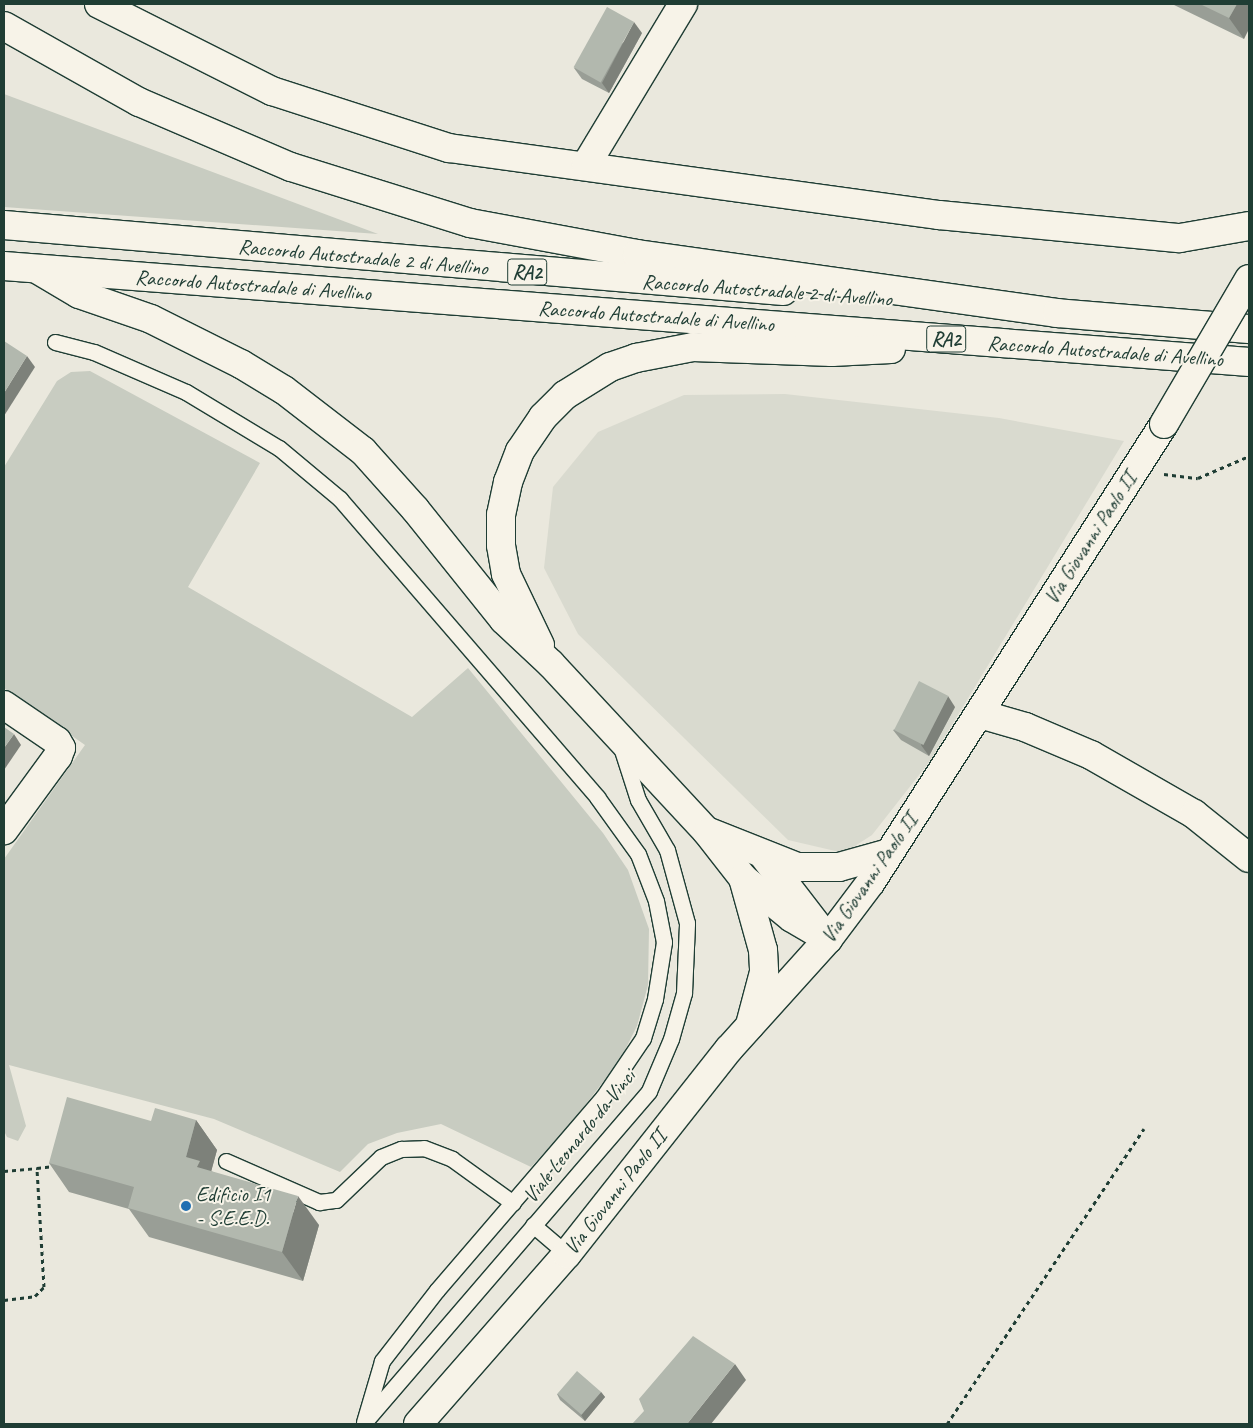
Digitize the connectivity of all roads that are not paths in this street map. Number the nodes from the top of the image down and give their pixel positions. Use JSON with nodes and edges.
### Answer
{"nodes":[{"id":1,"x":99,"y":4,"type":"edge"},
{"id":2,"x":684,"y":4,"type":"edge"},
{"id":3,"x":4,"y":26,"type":"edge"},
{"id":4,"x":586,"y":165,"type":"junction"},
{"id":5,"x":4,"y":225,"type":"edge"},
{"id":6,"x":1249,"y":226,"type":"edge"},
{"id":7,"x":4,"y":266,"type":"edge"},
{"id":8,"x":34,"y":268,"type":"junction"},
{"id":9,"x":1249,"y":279,"type":"edge"},
{"id":10,"x":1054,"y":312,"type":"junction"},
{"id":11,"x":1249,"y":328,"type":"edge"},
{"id":12,"x":55,"y":342,"type":"dead end"},
{"id":13,"x":983,"y":342,"type":"junction"},
{"id":14,"x":1249,"y":362,"type":"edge"},
{"id":15,"x":550,"y":664,"type":"junction"},
{"id":16,"x":4,"y":705,"type":"edge"},
{"id":17,"x":980,"y":714,"type":"junction"},
{"id":18,"x":618,"y":738,"type":"junction"},
{"id":19,"x":4,"y":830,"type":"edge"},
{"id":20,"x":707,"y":832,"type":"junction"},
{"id":21,"x":889,"y":853,"type":"junction"},
{"id":22,"x":763,"y":855,"type":"junction"},
{"id":23,"x":1249,"y":858,"type":"edge"},
{"id":24,"x":743,"y":878,"type":"junction"},
{"id":25,"x":828,"y":939,"type":"junction"},
{"id":26,"x":750,"y":1025,"type":"junction"},
{"id":27,"x":226,"y":1161,"type":"dead end"},
{"id":28,"x":512,"y":1203,"type":"junction"},
{"id":29,"x":533,"y":1225,"type":"junction"},
{"id":30,"x":567,"y":1254,"type":"junction"},
{"id":31,"x":363,"y":1423,"type":"edge"},
{"id":32,"x":418,"y":1424,"type":"edge"}],
"edges":[{"from":1,"to":4,"type":"main road"},
{"from":2,"to":4,"type":"main road"},
{"from":3,"to":10,"type":"main road"},
{"from":4,"to":6,"type":"main road"},
{"from":5,"to":10,"type":"main road","name":"Raccordo Autostradale 2 di Avellino","number":"RA2"},
{"from":7,"to":8,"type":"main road","name":"Raccordo Autostradale di Avellino","number":"RA2"},
{"from":8,"to":13,"type":"main road","name":"Raccordo Autostradale di Avellino","number":"RA2"},
{"from":8,"to":15,"type":"main road"},
{"from":9,"to":17,"type":"main road","name":"Via Giovanni Paolo II","bridge":true},
{"from":10,"to":11,"type":"main road","name":"Raccordo Autostradale 2 di Avellino","number":"RA2"},
{"from":12,"to":28,"type":"lane"},
{"from":13,"to":14,"type":"main road","name":"Raccordo Autostradale di Avellino","number":"RA2"},
{"from":13,"to":15,"type":"main road"},
{"from":15,"to":18,"type":"main road"},
{"from":16,"to":19,"type":"main road"},
{"from":17,"to":21,"type":"main road","name":"Via Giovanni Paolo II"},
{"from":17,"to":23,"type":"main road"},
{"from":18,"to":20,"type":"main road"},
{"from":18,"to":29,"type":"lane","name":"Viale Leonardo da Vinci"},
{"from":20,"to":22,"type":"main road"},
{"from":20,"to":24,"type":"main road"},
{"from":21,"to":22,"type":"main road"},
{"from":21,"to":25,"type":"main road","name":"Via Giovanni Paolo II"},
{"from":22,"to":25,"type":"main road"},
{"from":24,"to":25,"type":"main road"},
{"from":24,"to":26,"type":"main road"},
{"from":25,"to":26,"type":"main road","name":"Via Giovanni Paolo II"},
{"from":26,"to":30,"type":"main road","name":"Via Giovanni Paolo II"},
{"from":27,"to":28,"type":"lane"},
{"from":28,"to":31,"type":"lane"},
{"from":29,"to":30,"type":"lane"},
{"from":29,"to":31,"type":"lane","name":"Viale Leonardo da Vinci"},
{"from":30,"to":32,"type":"main road","name":"Via Giovanni Paolo II"}]}
